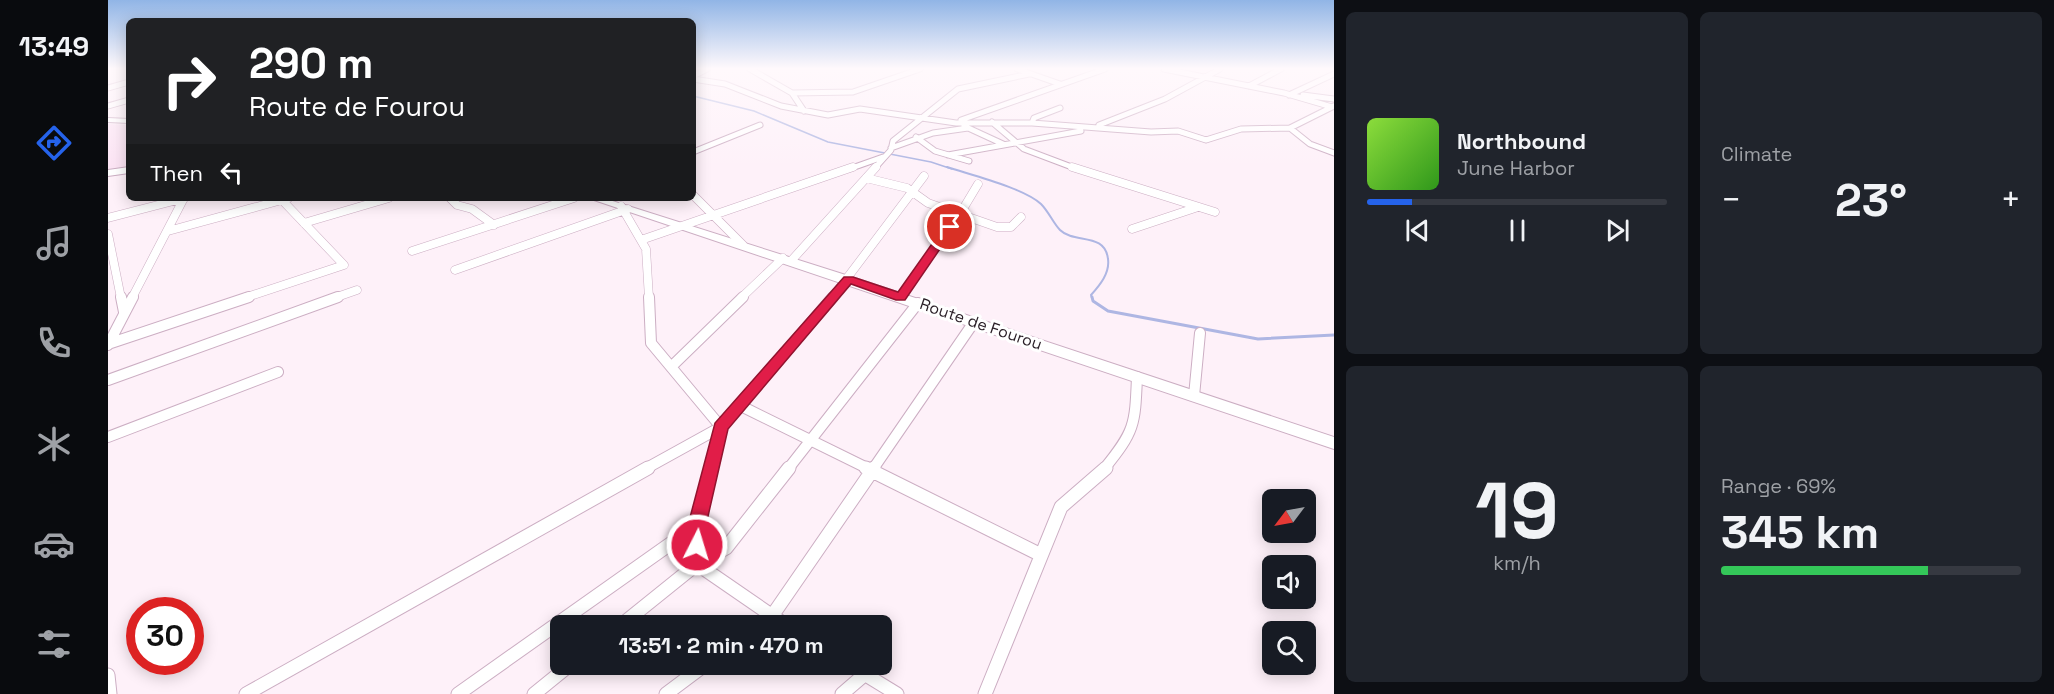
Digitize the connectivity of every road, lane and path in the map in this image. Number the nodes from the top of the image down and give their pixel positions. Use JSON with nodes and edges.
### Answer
{"nodes":[{"id":1,"x":770,"y":101,"type":"edge"},
{"id":2,"x":798,"y":101,"type":"edge"},
{"id":3,"x":941,"y":101,"type":"edge"},
{"id":4,"x":1009,"y":101,"type":"edge"},
{"id":5,"x":1159,"y":101,"type":"edge"},
{"id":6,"x":1315,"y":101,"type":"edge"},
{"id":7,"x":1333,"y":106,"type":"edge"},
{"id":8,"x":1060,"y":108,"type":"dead end"},
{"id":9,"x":804,"y":111,"type":"junction"},
{"id":10,"x":884,"y":112,"type":"junction"},
{"id":11,"x":920,"y":117,"type":"junction"},
{"id":12,"x":108,"y":120,"type":"edge"},
{"id":13,"x":126,"y":121,"type":"edge"},
{"id":14,"x":946,"y":121,"type":"junction"},
{"id":15,"x":914,"y":122,"type":"junction"},
{"id":16,"x":992,"y":122,"type":"junction"},
{"id":17,"x":956,"y":123,"type":"junction"},
{"id":18,"x":1032,"y":123,"type":"junction"},
{"id":19,"x":760,"y":125,"type":"dead end"},
{"id":20,"x":1097,"y":126,"type":"junction"},
{"id":21,"x":1290,"y":128,"type":"junction"},
{"id":22,"x":968,"y":129,"type":"junction"},
{"id":23,"x":1081,"y":131,"type":"dead end"},
{"id":24,"x":903,"y":132,"type":"junction"},
{"id":25,"x":919,"y":138,"type":"junction"},
{"id":26,"x":1019,"y":142,"type":"junction"},
{"id":27,"x":1007,"y":144,"type":"junction"},
{"id":28,"x":1023,"y":149,"type":"junction"},
{"id":29,"x":696,"y":151,"type":"edge"},
{"id":30,"x":888,"y":153,"type":"junction"},
{"id":31,"x":1334,"y":153,"type":"edge"},
{"id":32,"x":948,"y":155,"type":"junction"},
{"id":33,"x":969,"y":161,"type":"dead end"},
{"id":34,"x":126,"y":170,"type":"edge"},
{"id":35,"x":108,"y":172,"type":"edge"},
{"id":36,"x":924,"y":176,"type":"dead end"},
{"id":37,"x":866,"y":178,"type":"junction"},
{"id":38,"x":978,"y":184,"type":"dead end"},
{"id":39,"x":913,"y":192,"type":"junction"},
{"id":40,"x":696,"y":198,"type":"edge"},
{"id":41,"x":173,"y":201,"type":"edge"},
{"id":42,"x":183,"y":201,"type":"edge"},
{"id":43,"x":279,"y":201,"type":"edge"},
{"id":44,"x":288,"y":201,"type":"edge"},
{"id":45,"x":379,"y":201,"type":"edge"},
{"id":46,"x":453,"y":201,"type":"edge"},
{"id":47,"x":565,"y":201,"type":"edge"},
{"id":48,"x":603,"y":201,"type":"edge"},
{"id":49,"x":1198,"y":207,"type":"junction"},
{"id":50,"x":625,"y":208,"type":"junction"},
{"id":51,"x":1215,"y":212,"type":"dead end"},
{"id":52,"x":960,"y":214,"type":"junction"},
{"id":53,"x":713,"y":215,"type":"junction"},
{"id":54,"x":1021,"y":217,"type":"dead end"},
{"id":55,"x":108,"y":218,"type":"edge"},
{"id":56,"x":304,"y":223,"type":"junction"},
{"id":57,"x":494,"y":225,"type":"junction"},
{"id":58,"x":684,"y":225,"type":"junction"},
{"id":59,"x":1132,"y":229,"type":"dead end"},
{"id":60,"x":168,"y":231,"type":"junction"},
{"id":61,"x":108,"y":234,"type":"edge"},
{"id":62,"x":641,"y":240,"type":"junction"},
{"id":63,"x":743,"y":245,"type":"junction"},
{"id":64,"x":412,"y":251,"type":"dead end"},
{"id":65,"x":787,"y":260,"type":"junction"},
{"id":66,"x":455,"y":270,"type":"dead end"},
{"id":67,"x":112,"y":271,"type":"edge"},
{"id":68,"x":848,"y":280,"type":"junction"},
{"id":69,"x":357,"y":290,"type":"dead end"},
{"id":70,"x":900,"y":297,"type":"junction"},
{"id":71,"x":918,"y":303,"type":"junction"},
{"id":72,"x":124,"y":312,"type":"junction"},
{"id":73,"x":974,"y":322,"type":"junction"},
{"id":74,"x":1200,"y":333,"type":"dead end"},
{"id":75,"x":108,"y":344,"type":"edge"},
{"id":76,"x":671,"y":367,"type":"junction"},
{"id":77,"x":278,"y":372,"type":"dead end"},
{"id":78,"x":1137,"y":377,"type":"junction"},
{"id":79,"x":108,"y":380,"type":"edge"},
{"id":80,"x":1194,"y":396,"type":"junction"},
{"id":81,"x":741,"y":406,"type":"junction"},
{"id":82,"x":721,"y":427,"type":"junction"},
{"id":83,"x":108,"y":437,"type":"edge"},
{"id":84,"x":810,"y":440,"type":"junction"},
{"id":85,"x":1334,"y":443,"type":"edge"},
{"id":86,"x":872,"y":471,"type":"junction"},
{"id":87,"x":697,"y":525,"type":"junction"},
{"id":88,"x":672,"y":543,"type":"junction"},
{"id":89,"x":1041,"y":555,"type":"junction"},
{"id":90,"x":697,"y":564,"type":"junction"},
{"id":91,"x":634,"y":615,"type":"edge"},
{"id":92,"x":771,"y":615,"type":"edge"},
{"id":93,"x":773,"y":615,"type":"edge"},
{"id":94,"x":108,"y":675,"type":"edge"},
{"id":95,"x":557,"y":675,"type":"edge"},
{"id":96,"x":691,"y":675,"type":"edge"},
{"id":97,"x":864,"y":675,"type":"joint"},
{"id":98,"x":110,"y":694,"type":"edge"},
{"id":99,"x":246,"y":694,"type":"edge"},
{"id":100,"x":458,"y":694,"type":"edge"},
{"id":101,"x":534,"y":694,"type":"edge"},
{"id":102,"x":666,"y":694,"type":"edge"},
{"id":103,"x":842,"y":694,"type":"edge"},
{"id":104,"x":897,"y":694,"type":"edge"},
{"id":105,"x":986,"y":694,"type":"edge"}],
"edges":[{"from":1,"to":9,"type":"street"},
{"from":2,"to":9,"type":"street"},
{"from":3,"to":11,"type":"street"},
{"from":4,"to":17,"type":"street"},
{"from":5,"to":20,"type":"street"},
{"from":6,"to":7,"type":"street"},
{"from":7,"to":21,"type":"street"},
{"from":8,"to":18,"type":"street"},
{"from":9,"to":10,"type":"street"},
{"from":10,"to":11,"type":"street"},
{"from":10,"to":15,"type":"street"},
{"from":11,"to":14,"type":"street"},
{"from":11,"to":15,"type":"street"},
{"from":12,"to":13,"type":"main road"},
{"from":14,"to":15,"type":"street"},
{"from":14,"to":17,"type":"street"},
{"from":15,"to":24,"type":"street"},
{"from":16,"to":17,"type":"street"},
{"from":16,"to":18,"type":"street"},
{"from":16,"to":26,"type":"street"},
{"from":17,"to":22,"type":"street"},
{"from":18,"to":20,"type":"street"},
{"from":19,"to":29,"type":"street"},
{"from":20,"to":21,"type":"street"},
{"from":21,"to":31,"type":"street"},
{"from":22,"to":25,"type":"street"},
{"from":22,"to":27,"type":"street"},
{"from":23,"to":26,"type":"street"},
{"from":24,"to":25,"type":"street"},
{"from":24,"to":30,"type":"street"},
{"from":25,"to":30,"type":"street"},
{"from":25,"to":32,"type":"street"},
{"from":26,"to":27,"type":"street"},
{"from":26,"to":28,"type":"street"},
{"from":27,"to":28,"type":"street"},
{"from":27,"to":32,"type":"street"},
{"from":28,"to":49,"type":"street"},
{"from":30,"to":37,"type":"street"},
{"from":30,"to":53,"type":"street"},
{"from":32,"to":33,"type":"street"},
{"from":34,"to":35,"type":"main road"},
{"from":36,"to":39,"type":"street"},
{"from":37,"to":39,"type":"street"},
{"from":37,"to":65,"type":"street"},
{"from":38,"to":52,"type":"street"},
{"from":39,"to":52,"type":"street"},
{"from":39,"to":68,"type":"street"},
{"from":40,"to":53,"type":"street"},
{"from":41,"to":55,"type":"street"},
{"from":42,"to":60,"type":"street"},
{"from":43,"to":60,"type":"street"},
{"from":44,"to":56,"type":"street"},
{"from":45,"to":56,"type":"street"},
{"from":46,"to":57,"type":"street"},
{"from":47,"to":57,"type":"street"},
{"from":48,"to":50,"type":"main road","name":"Route de Fourou"},
{"from":49,"to":51,"type":"street"},
{"from":49,"to":59,"type":"street"},
{"from":50,"to":58,"type":"main road","name":"Route de Fourou"},
{"from":50,"to":62,"type":"street"},
{"from":50,"to":66,"type":"street"},
{"from":52,"to":54,"type":"street"},
{"from":52,"to":70,"type":"street"},
{"from":53,"to":58,"type":"street"},
{"from":53,"to":63,"type":"street"},
{"from":56,"to":75,"type":"street"},
{"from":57,"to":64,"type":"street"},
{"from":58,"to":62,"type":"street"},
{"from":58,"to":63,"type":"main road","name":"Route de Fourou"},
{"from":60,"to":72,"type":"street"},
{"from":61,"to":67,"type":"street"},
{"from":62,"to":76,"type":"street"},
{"from":63,"to":65,"type":"main road","name":"Route de Fourou"},
{"from":65,"to":68,"type":"main road","name":"Route de Fourou"},
{"from":65,"to":76,"type":"street"},
{"from":67,"to":72,"type":"street"},
{"from":68,"to":70,"type":"main road","name":"Route de Fourou"},
{"from":68,"to":81,"type":"street"},
{"from":69,"to":79,"type":"street"},
{"from":70,"to":71,"type":"main road","name":"Route de Fourou"},
{"from":71,"to":73,"type":"main road","name":"Route de Fourou"},
{"from":71,"to":84,"type":"street"},
{"from":72,"to":75,"type":"street"},
{"from":73,"to":78,"type":"main road","name":"Route de Fourou"},
{"from":73,"to":86,"type":"street"},
{"from":74,"to":80,"type":"street"},
{"from":76,"to":82,"type":"street"},
{"from":77,"to":83,"type":"street"},
{"from":78,"to":80,"type":"main road","name":"Route de Fourou"},
{"from":78,"to":89,"type":"street"},
{"from":80,"to":85,"type":"main road","name":"Route de Fourou"},
{"from":81,"to":82,"type":"street"},
{"from":81,"to":84,"type":"street"},
{"from":82,"to":87,"type":"street"},
{"from":82,"to":99,"type":"street"},
{"from":84,"to":86,"type":"street"},
{"from":84,"to":90,"type":"street"},
{"from":86,"to":89,"type":"street"},
{"from":86,"to":93,"type":"street"},
{"from":87,"to":88,"type":"street"},
{"from":87,"to":90,"type":"street"},
{"from":88,"to":90,"type":"street"},
{"from":88,"to":100,"type":"street"},
{"from":89,"to":105,"type":"street"},
{"from":90,"to":91,"type":"street"},
{"from":90,"to":92,"type":"street"},
{"from":94,"to":98,"type":"street"},
{"from":95,"to":101,"type":"street"},
{"from":96,"to":102,"type":"street"},
{"from":97,"to":103,"type":"street"},
{"from":97,"to":104,"type":"street"}]}
